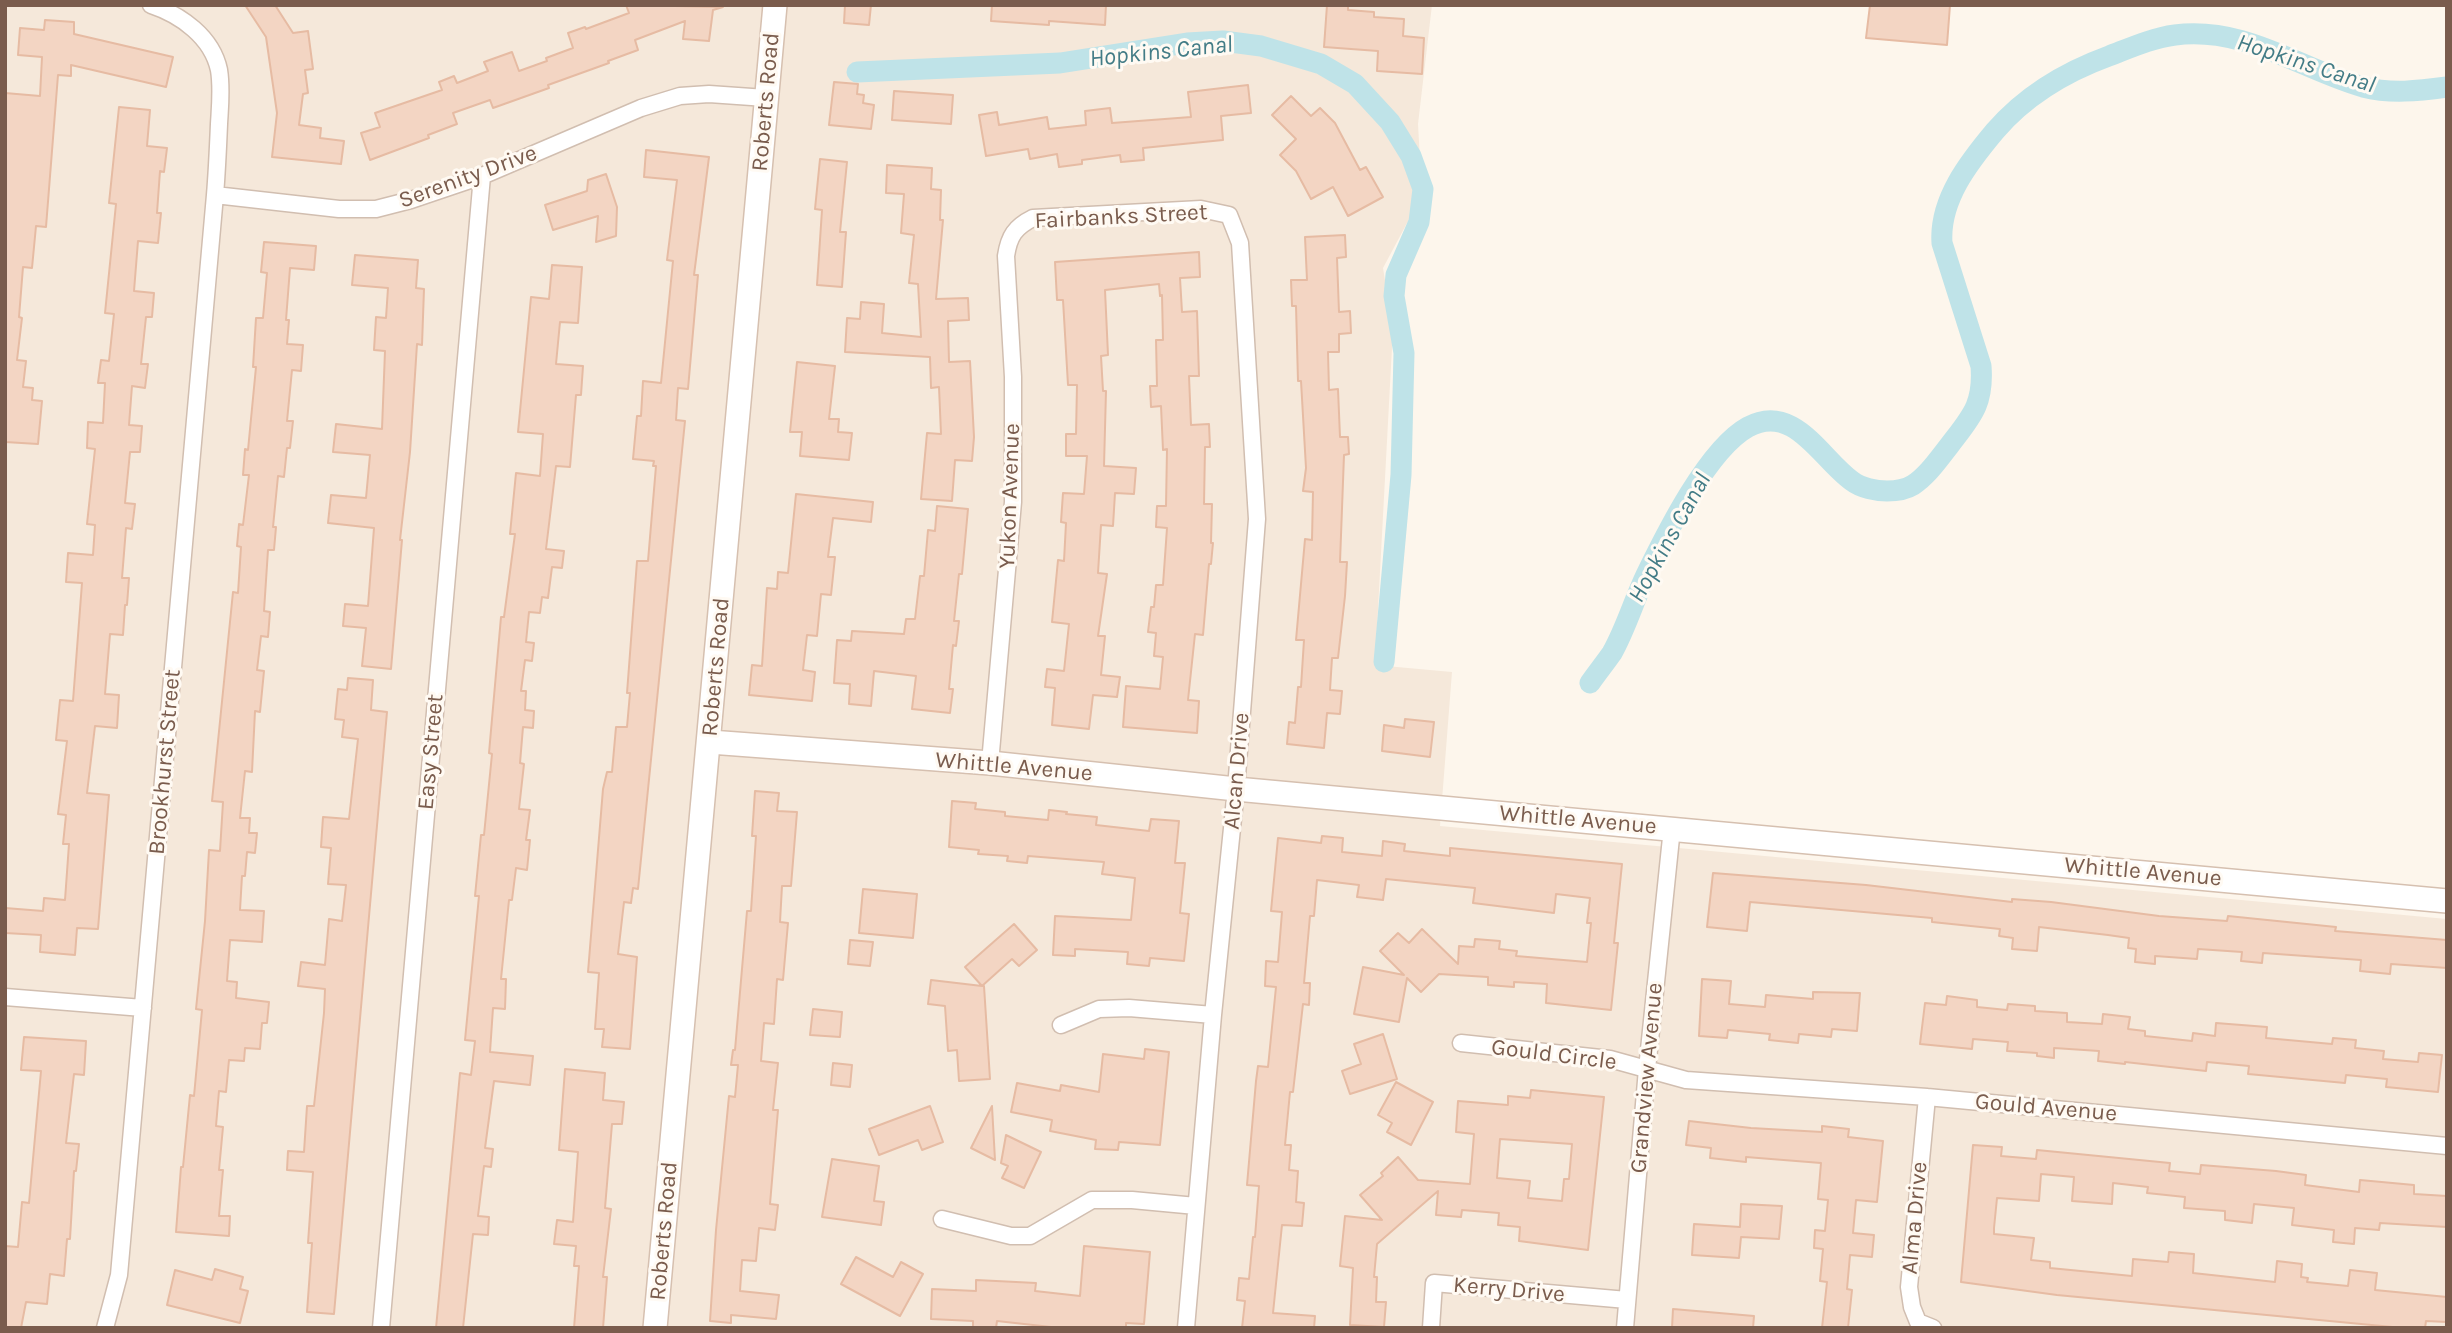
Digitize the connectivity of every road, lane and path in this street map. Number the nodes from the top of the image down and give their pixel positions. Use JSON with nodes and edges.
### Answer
{"nodes":[{"id":1,"x":151,"y":5,"type":"edge"},
{"id":2,"x":775,"y":5,"type":"edge"},
{"id":3,"x":766,"y":98,"type":"junction"},
{"id":4,"x":482,"y":176,"type":"junction"},
{"id":5,"x":215,"y":195,"type":"junction"},
{"id":6,"x":1229,"y":215,"type":"joint"},
{"id":7,"x":1014,"y":229,"type":"joint"},
{"id":8,"x":710,"y":742,"type":"junction"},
{"id":9,"x":990,"y":763,"type":"junction"},
{"id":10,"x":1236,"y":789,"type":"junction"},
{"id":11,"x":1672,"y":828,"type":"junction"},
{"id":12,"x":2447,"y":901,"type":"edge"},
{"id":13,"x":5,"y":997,"type":"edge"},
{"id":14,"x":143,"y":1008,"type":"junction"},
{"id":15,"x":1213,"y":1015,"type":"junction"},
{"id":16,"x":1061,"y":1026,"type":"dead end"},
{"id":17,"x":1461,"y":1043,"type":"dead end"},
{"id":18,"x":1647,"y":1069,"type":"junction"},
{"id":19,"x":1927,"y":1097,"type":"junction"},
{"id":20,"x":2447,"y":1146,"type":"edge"},
{"id":21,"x":1196,"y":1206,"type":"junction"},
{"id":22,"x":942,"y":1219,"type":"dead end"},
{"id":23,"x":1627,"y":1300,"type":"junction"},
{"id":24,"x":109,"y":1326,"type":"edge"},
{"id":25,"x":381,"y":1328,"type":"edge"},
{"id":26,"x":655,"y":1328,"type":"edge"},
{"id":27,"x":1186,"y":1328,"type":"edge"},
{"id":28,"x":1431,"y":1328,"type":"edge"},
{"id":29,"x":1625,"y":1328,"type":"edge"},
{"id":30,"x":1933,"y":1328,"type":"edge"}],
"edges":[{"from":1,"to":5,"type":"street"},
{"from":2,"to":3,"type":"street","name":"Roberts Road"},
{"from":3,"to":4,"type":"street","name":"Serenity Drive"},
{"from":3,"to":8,"type":"street","name":"Roberts Road"},
{"from":4,"to":5,"type":"street","name":"Serenity Drive"},
{"from":4,"to":25,"type":"street","name":"Easy Street"},
{"from":5,"to":14,"type":"street","name":"Brookhurst Street"},
{"from":6,"to":7,"type":"street","name":"Fairbanks Street"},
{"from":6,"to":10,"type":"street","name":"Alcan Drive"},
{"from":7,"to":9,"type":"street","name":"Yukon Avenue"},
{"from":8,"to":9,"type":"street","name":"Whittle Avenue"},
{"from":8,"to":26,"type":"street","name":"Roberts Road"},
{"from":9,"to":10,"type":"street","name":"Whittle Avenue"},
{"from":10,"to":11,"type":"street","name":"Whittle Avenue"},
{"from":10,"to":15,"type":"street","name":"Alcan Drive"},
{"from":11,"to":12,"type":"street","name":"Whittle Avenue"},
{"from":11,"to":18,"type":"street","name":"Grandview Avenue"},
{"from":13,"to":14,"type":"street"},
{"from":14,"to":24,"type":"street","name":"Brookhurst Street"},
{"from":15,"to":16,"type":"street"},
{"from":15,"to":21,"type":"street","name":"Alcan Drive"},
{"from":17,"to":18,"type":"street","name":"Gould Circle"},
{"from":18,"to":19,"type":"street","name":"Gould Avenue"},
{"from":18,"to":23,"type":"street","name":"Grandview Avenue"},
{"from":19,"to":20,"type":"street","name":"Gould Avenue"},
{"from":19,"to":30,"type":"street","name":"Alma Drive"},
{"from":21,"to":22,"type":"street"},
{"from":21,"to":27,"type":"street","name":"Alcan Drive"},
{"from":23,"to":28,"type":"street","name":"Kerry Drive"},
{"from":23,"to":29,"type":"street","name":"Grandview Avenue"}]}
